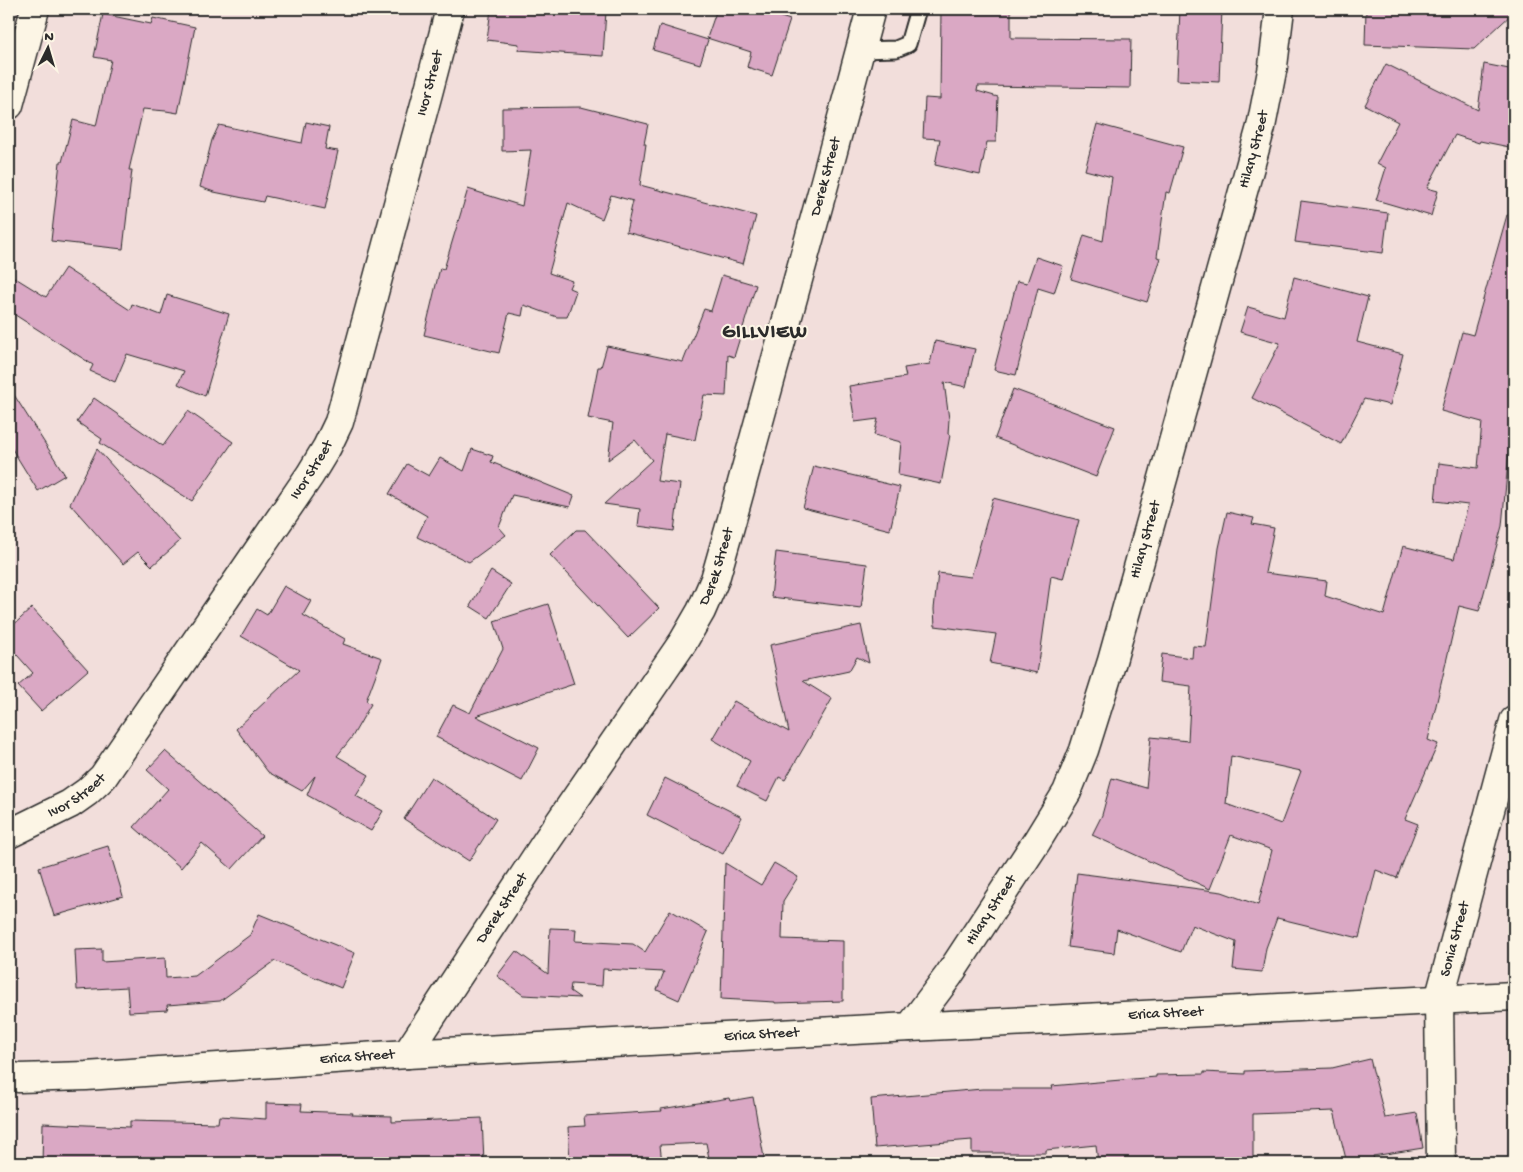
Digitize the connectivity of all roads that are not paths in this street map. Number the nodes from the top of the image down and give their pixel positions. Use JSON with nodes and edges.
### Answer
{"nodes":[{"id":1,"x":35,"y":9,"type":"edge"},
{"id":2,"x":450,"y":9,"type":"edge"},
{"id":3,"x":870,"y":9,"type":"edge"},
{"id":4,"x":918,"y":9,"type":"edge"},
{"id":5,"x":1280,"y":9,"type":"edge"},
{"id":6,"x":860,"y":50,"type":"junction"},
{"id":7,"x":9,"y":105,"type":"edge"},
{"id":8,"x":1514,"y":721,"type":"edge"},
{"id":9,"x":9,"y":834,"type":"edge"},
{"id":10,"x":1514,"y":996,"type":"edge"},
{"id":11,"x":1438,"y":1000,"type":"junction"},
{"id":12,"x":910,"y":1027,"type":"junction"},
{"id":13,"x":406,"y":1054,"type":"junction"},
{"id":14,"x":9,"y":1076,"type":"edge"},
{"id":15,"x":1441,"y":1163,"type":"edge"}],
"edges":[{"from":1,"to":7,"type":"street"},
{"from":2,"to":9,"type":"street","name":"Ivor Street"},
{"from":3,"to":6,"type":"street","name":"Derek Street"},
{"from":4,"to":6,"type":"lane"},
{"from":5,"to":12,"type":"street","name":"Hilary Street"},
{"from":6,"to":13,"type":"street","name":"Derek Street"},
{"from":8,"to":11,"type":"street","name":"Sonia Street"},
{"from":10,"to":11,"type":"street","name":"Erica Street"},
{"from":11,"to":12,"type":"street","name":"Erica Street"},
{"from":11,"to":15,"type":"street","name":"Sonia Street"},
{"from":12,"to":13,"type":"street","name":"Erica Street"},
{"from":13,"to":14,"type":"street","name":"Erica Street"}]}
